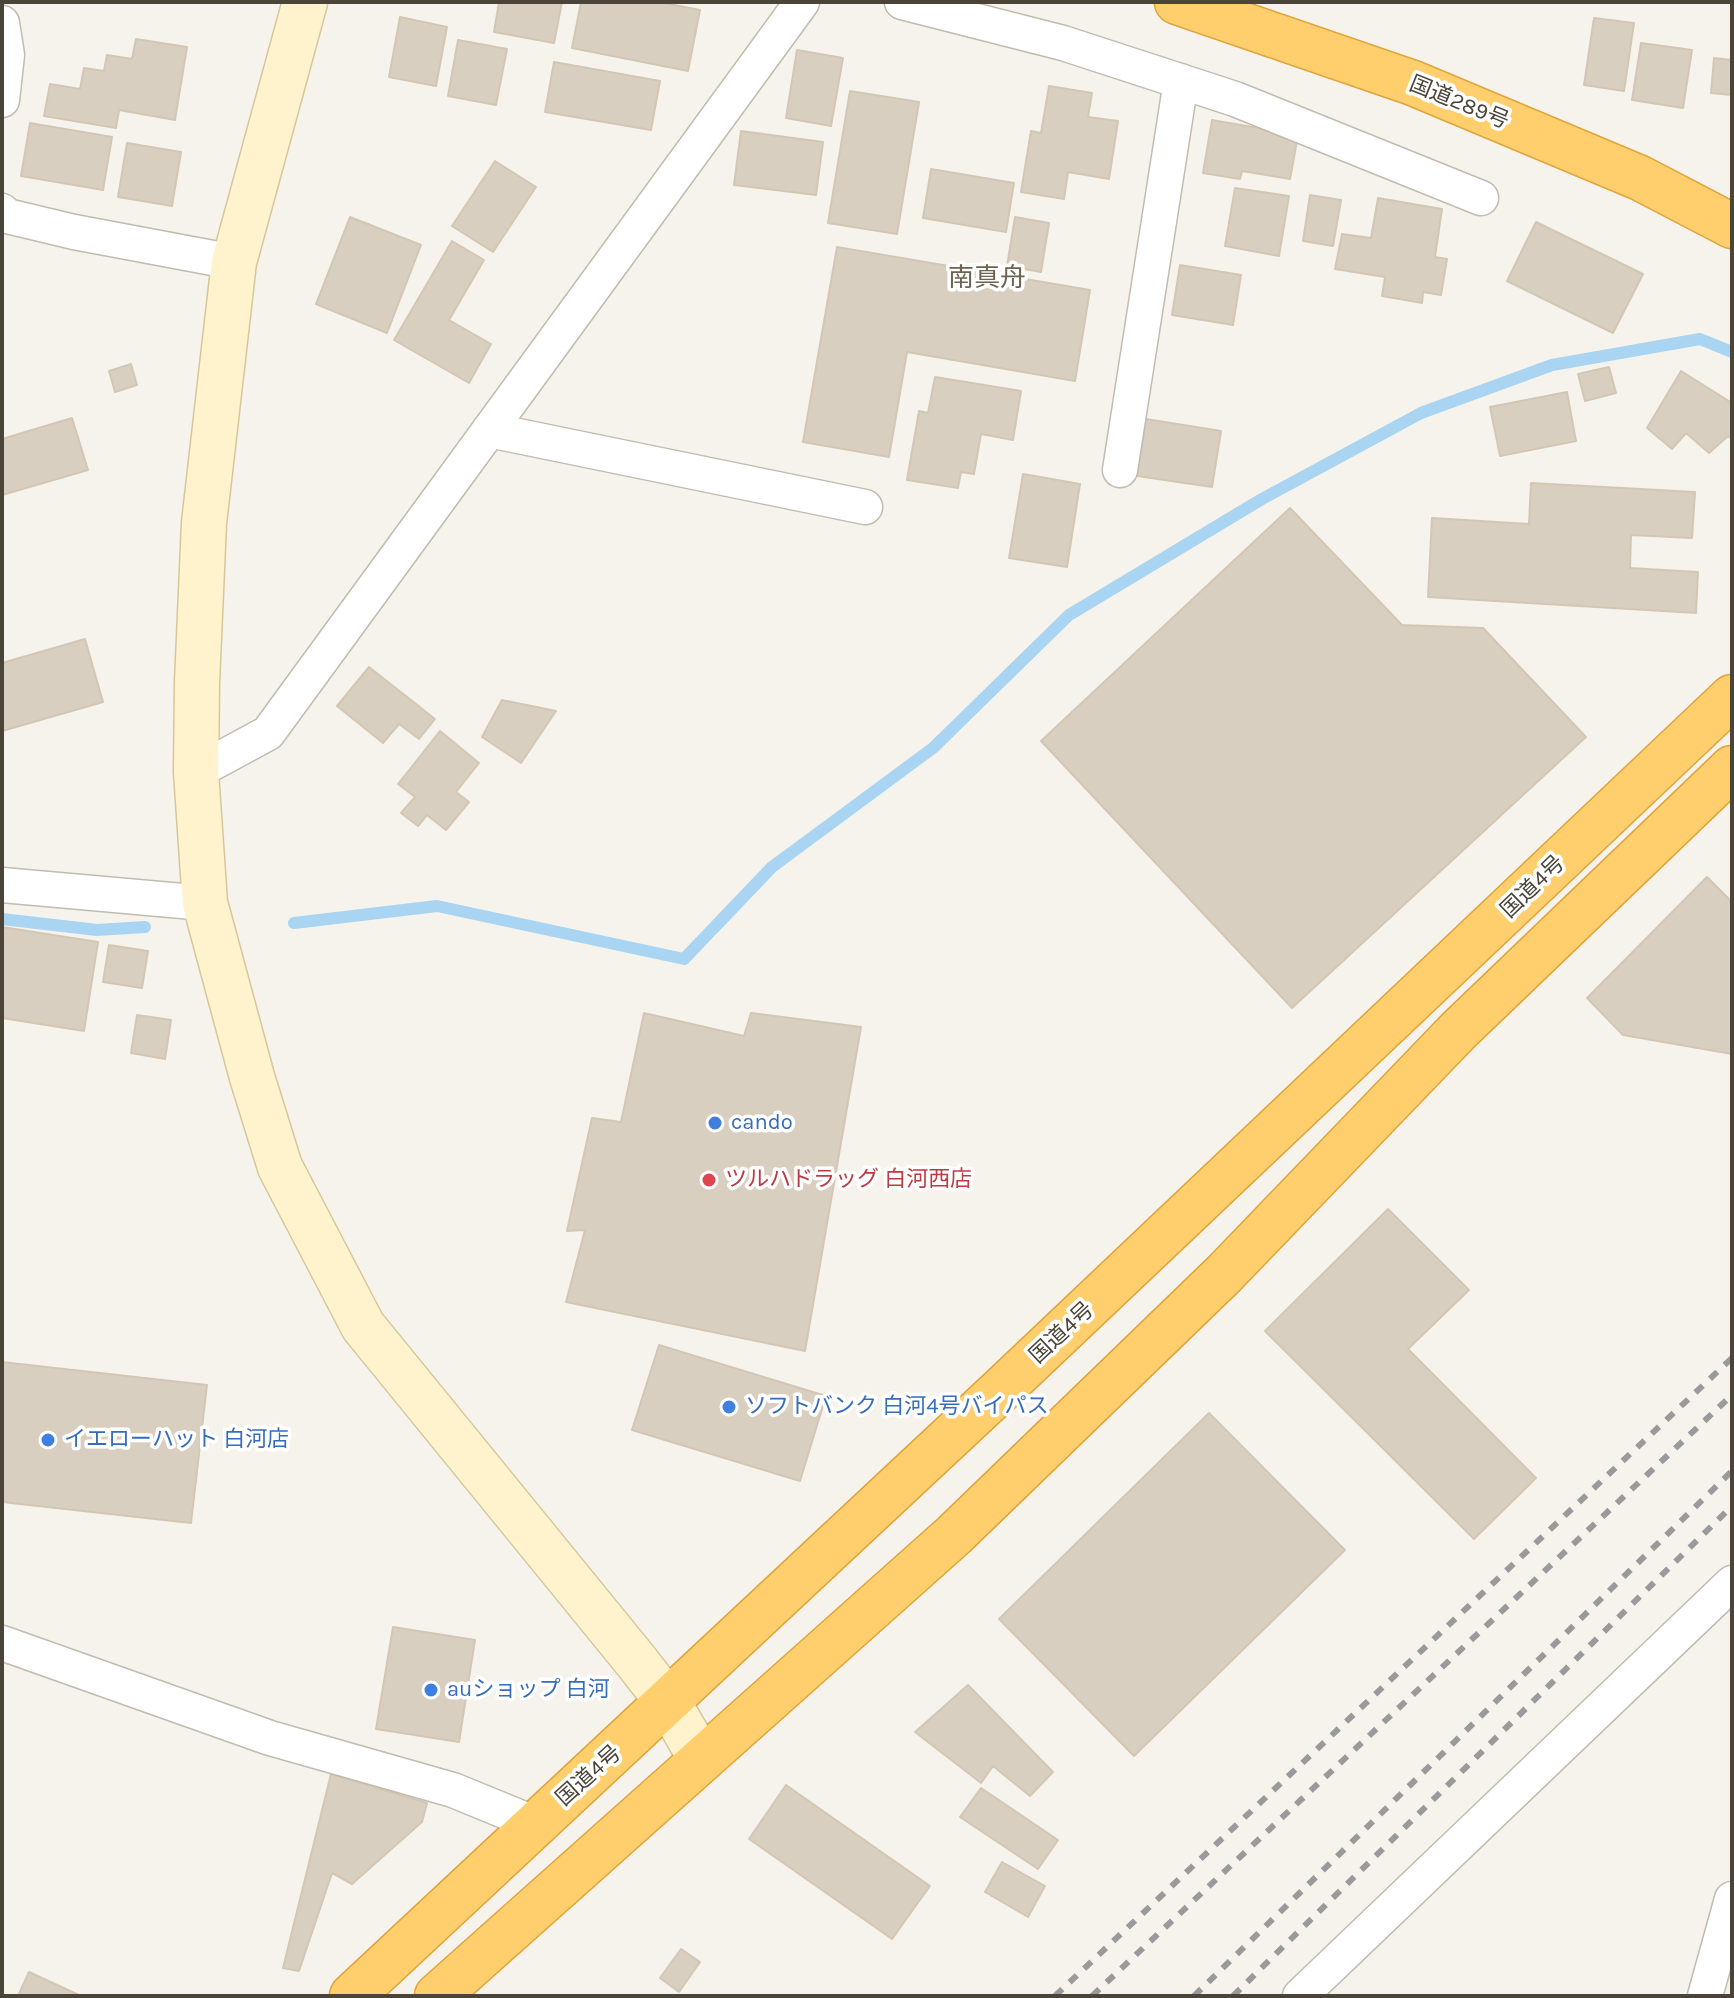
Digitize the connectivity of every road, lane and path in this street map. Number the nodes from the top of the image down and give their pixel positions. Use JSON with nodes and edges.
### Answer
{"nodes":[{"id":1,"x":305,"y":2,"type":"edge"},
{"id":2,"x":802,"y":2,"type":"edge"},
{"id":3,"x":902,"y":2,"type":"edge"},
{"id":4,"x":1177,"y":2,"type":"edge"},
{"id":5,"x":2,"y":23,"type":"edge"},
{"id":6,"x":1181,"y":81,"type":"junction"},
{"id":7,"x":2,"y":100,"type":"edge"},
{"id":8,"x":1481,"y":198,"type":"dead end"},
{"id":9,"x":2,"y":211,"type":"edge"},
{"id":10,"x":1732,"y":226,"type":"edge"},
{"id":11,"x":234,"y":262,"type":"junction"},
{"id":12,"x":489,"y":430,"type":"junction"},
{"id":13,"x":1120,"y":470,"type":"dead end"},
{"id":14,"x":865,"y":507,"type":"dead end"},
{"id":15,"x":1732,"y":697,"type":"edge"},
{"id":16,"x":1732,"y":768,"type":"edge"},
{"id":17,"x":196,"y":772,"type":"junction"},
{"id":18,"x":2,"y":885,"type":"edge"},
{"id":19,"x":205,"y":903,"type":"junction"},
{"id":20,"x":1732,"y":1583,"type":"edge"},
{"id":21,"x":2,"y":1643,"type":"edge"},
{"id":22,"x":668,"y":1702,"type":"junction"},
{"id":23,"x":701,"y":1759,"type":"junction"},
{"id":24,"x":536,"y":1824,"type":"junction"},
{"id":25,"x":1732,"y":1899,"type":"edge"},
{"id":26,"x":352,"y":1996,"type":"edge"},
{"id":27,"x":437,"y":1996,"type":"edge"},
{"id":28,"x":1300,"y":1996,"type":"edge"},
{"id":29,"x":1705,"y":1996,"type":"edge"}],
"edges":[{"from":1,"to":11,"type":"street"},
{"from":2,"to":12,"type":"street"},
{"from":3,"to":6,"type":"street"},
{"from":4,"to":10,"type":"highway","name":"国道289号"},
{"from":5,"to":7,"type":"street"},
{"from":6,"to":8,"type":"street"},
{"from":6,"to":13,"type":"street"},
{"from":9,"to":11,"type":"street"},
{"from":11,"to":17,"type":"street"},
{"from":12,"to":14,"type":"street"},
{"from":12,"to":17,"type":"street"},
{"from":15,"to":22,"type":"highway","name":"国道4号"},
{"from":16,"to":23,"type":"highway"},
{"from":17,"to":19,"type":"street"},
{"from":18,"to":19,"type":"street"},
{"from":19,"to":22,"type":"street"},
{"from":20,"to":28,"type":"street"},
{"from":21,"to":24,"type":"street"},
{"from":22,"to":23,"type":"street"},
{"from":22,"to":24,"type":"highway","name":"国道4号"},
{"from":23,"to":27,"type":"highway"},
{"from":24,"to":26,"type":"highway","name":"国道4号"},
{"from":25,"to":29,"type":"street"}]}
